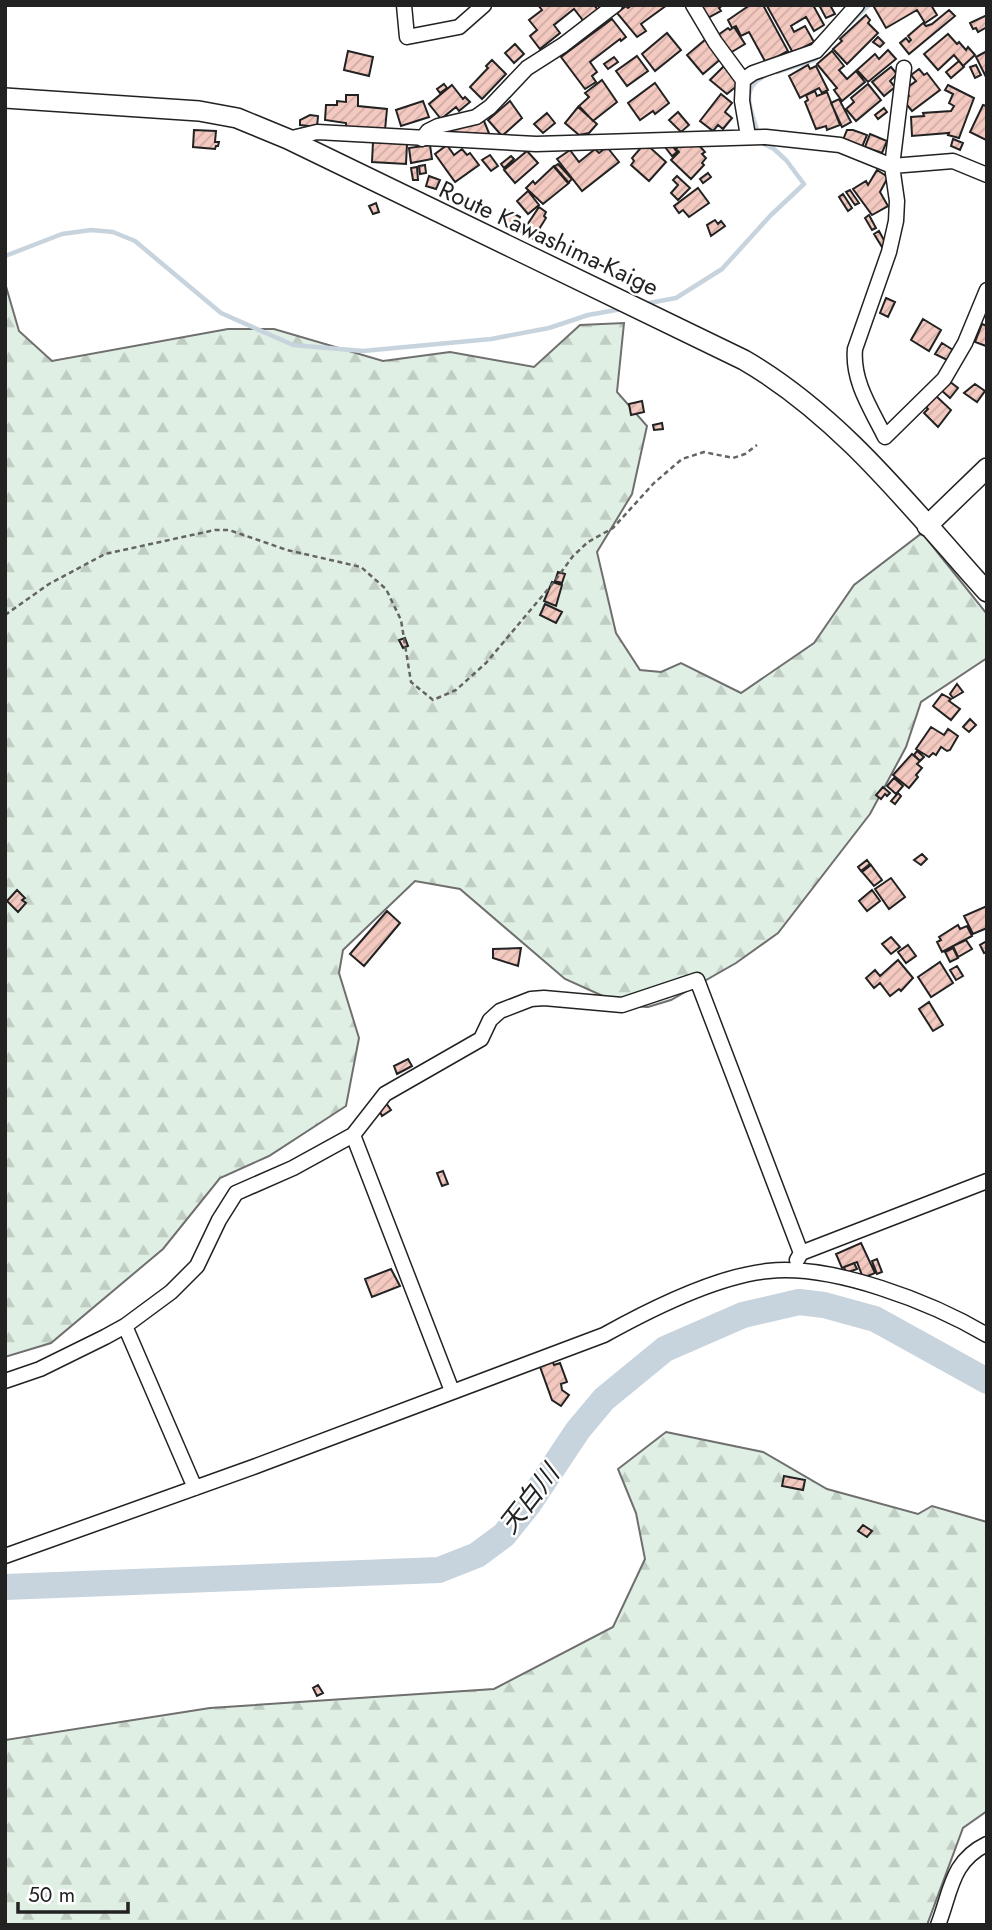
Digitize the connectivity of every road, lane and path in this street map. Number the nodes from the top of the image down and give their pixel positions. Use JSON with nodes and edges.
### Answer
{"nodes":[{"id":1,"x":404,"y":5,"type":"edge"},
{"id":2,"x":484,"y":5,"type":"edge"},
{"id":3,"x":615,"y":5,"type":"edge"},
{"id":4,"x":693,"y":5,"type":"edge"},
{"id":5,"x":857,"y":5,"type":"edge"},
{"id":6,"x":904,"y":68,"type":"dead end"},
{"id":7,"x":743,"y":80,"type":"junction"},
{"id":8,"x":5,"y":98,"type":"edge"},
{"id":9,"x":748,"y":136,"type":"junction"},
{"id":10,"x":288,"y":139,"type":"junction"},
{"id":11,"x":422,"y":139,"type":"junction"},
{"id":12,"x":892,"y":166,"type":"junction"},
{"id":13,"x":987,"y":175,"type":"edge"},
{"id":14,"x":987,"y":290,"type":"edge"},
{"id":15,"x":757,"y":444,"type":"dead end"},
{"id":16,"x":987,"y":468,"type":"edge"},
{"id":17,"x":927,"y":526,"type":"junction"},
{"id":18,"x":987,"y":592,"type":"edge"},
{"id":19,"x":5,"y":615,"type":"edge"},
{"id":20,"x":353,"y":1135,"type":"junction"},
{"id":21,"x":987,"y":1181,"type":"edge"},
{"id":22,"x":801,"y":1252,"type":"junction"},
{"id":23,"x":791,"y":1270,"type":"junction"},
{"id":24,"x":125,"y":1326,"type":"junction"},
{"id":25,"x":987,"y":1335,"type":"edge"},
{"id":26,"x":5,"y":1381,"type":"edge"},
{"id":27,"x":452,"y":1391,"type":"junction"},
{"id":28,"x":195,"y":1488,"type":"junction"},
{"id":29,"x":5,"y":1556,"type":"edge"},
{"id":30,"x":987,"y":1844,"type":"edge"},
{"id":31,"x":938,"y":1925,"type":"edge"}],
"edges":[{"from":1,"to":2,"type":"street"},
{"from":3,"to":11,"type":"street"},
{"from":4,"to":7,"type":"street"},
{"from":5,"to":7,"type":"street"},
{"from":6,"to":12,"type":"street"},
{"from":7,"to":9,"type":"street"},
{"from":8,"to":10,"type":"main road","name":"Route Kawashima-Kaige"},
{"from":9,"to":11,"type":"street"},
{"from":9,"to":12,"type":"street"},
{"from":10,"to":11,"type":"street"},
{"from":10,"to":17,"type":"main road","name":"Route Kawashima-Kaige"},
{"from":12,"to":13,"type":"street"},
{"from":12,"to":14,"type":"street"},
{"from":15,"to":19,"type":"path"},
{"from":16,"to":17,"type":"main road"},
{"from":17,"to":18,"type":"main road","name":"Route Kawashima-Kaige"},
{"from":20,"to":22,"type":"street"},
{"from":20,"to":24,"type":"street"},
{"from":20,"to":27,"type":"street"},
{"from":21,"to":22,"type":"street"},
{"from":22,"to":23,"type":"street"},
{"from":23,"to":25,"type":"street"},
{"from":23,"to":27,"type":"street"},
{"from":24,"to":26,"type":"street"},
{"from":24,"to":28,"type":"street"},
{"from":27,"to":28,"type":"street"},
{"from":28,"to":29,"type":"street"},
{"from":30,"to":31,"type":"street"}]}
